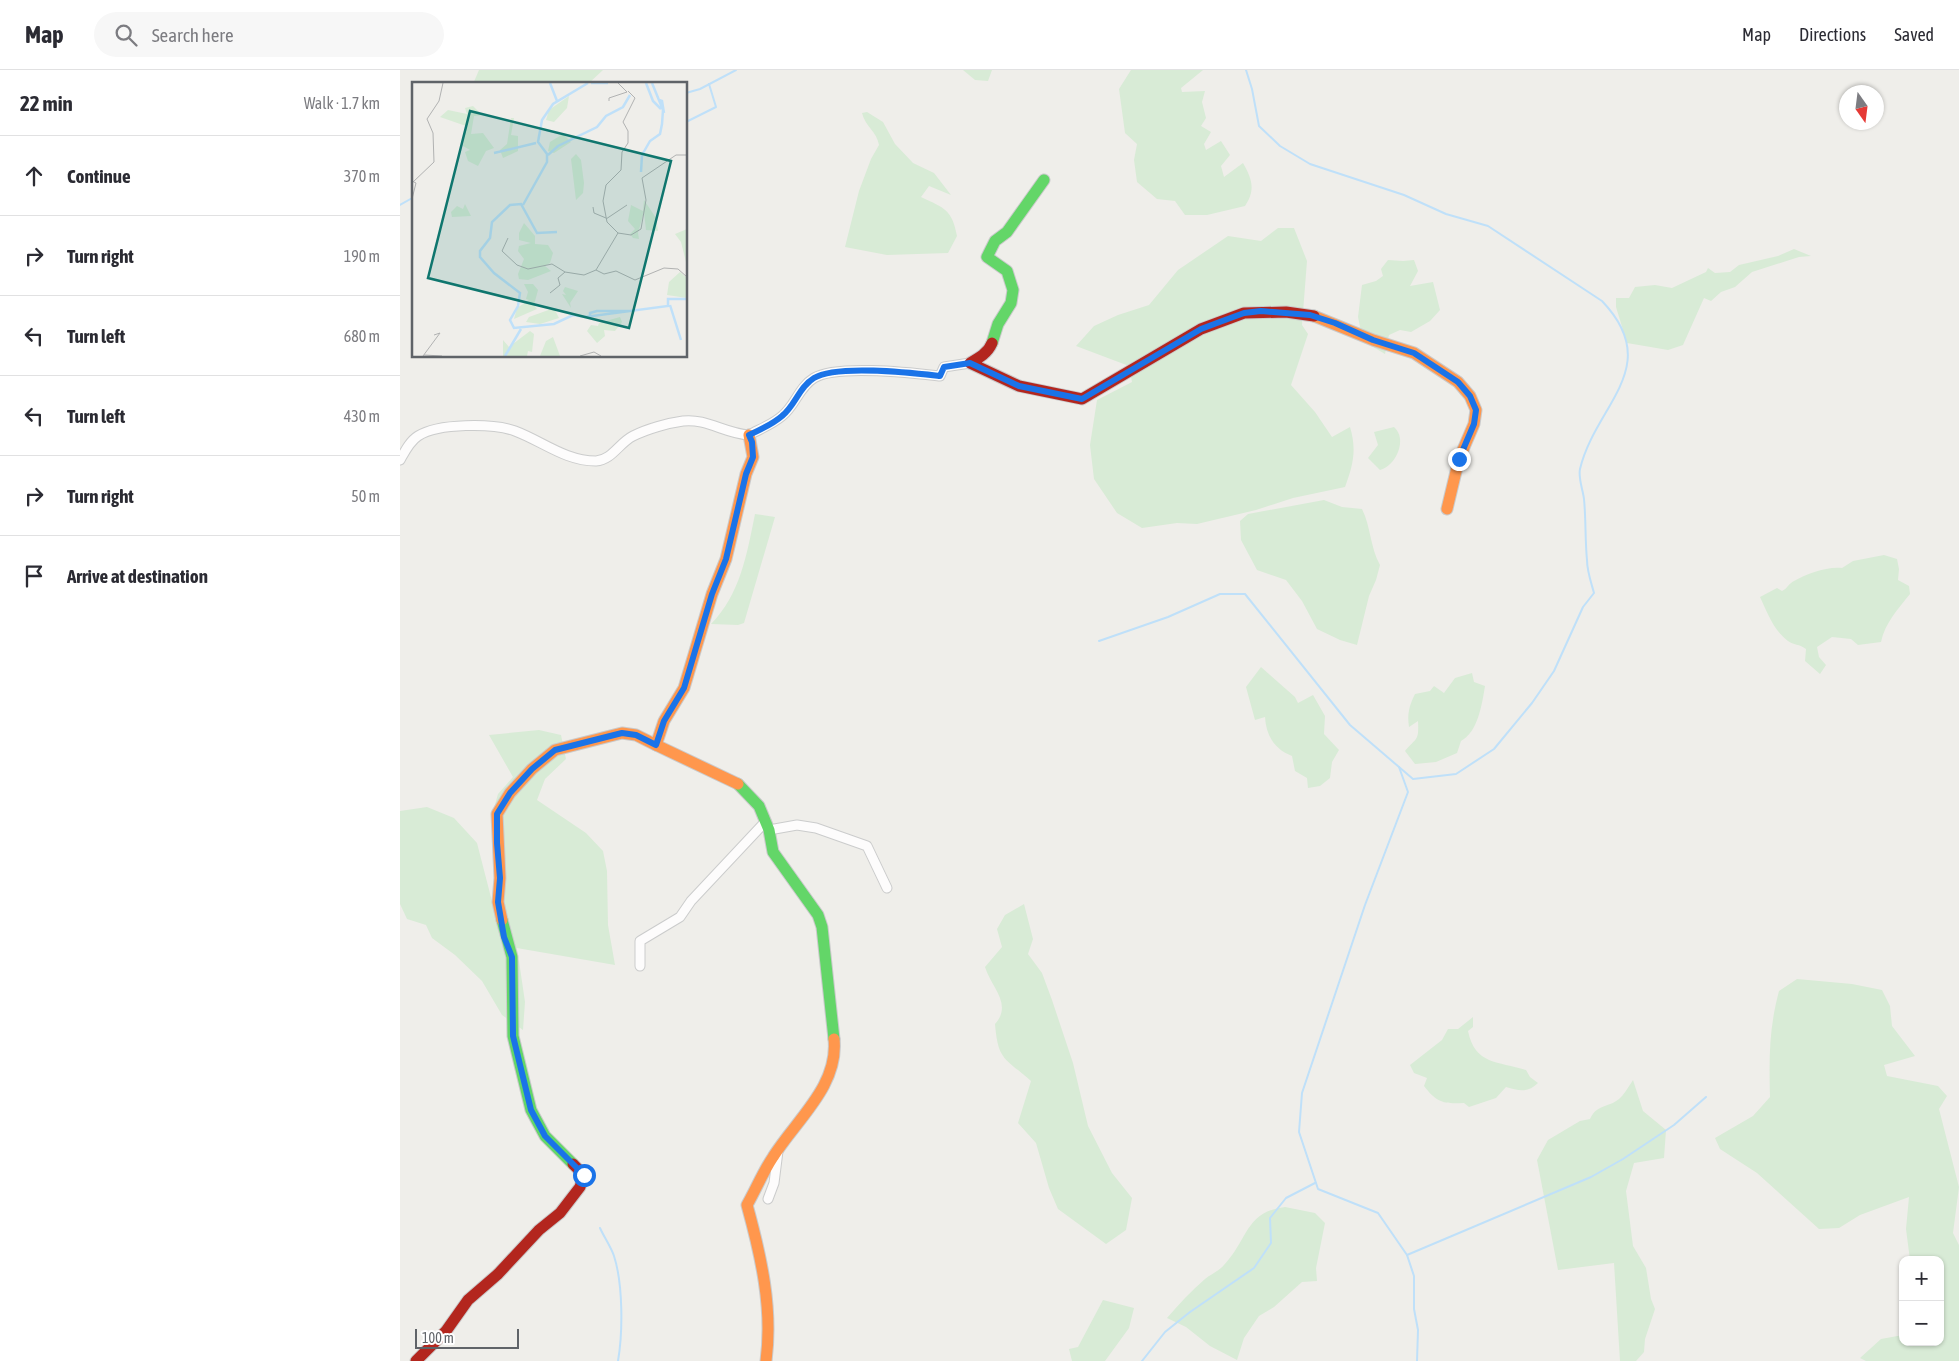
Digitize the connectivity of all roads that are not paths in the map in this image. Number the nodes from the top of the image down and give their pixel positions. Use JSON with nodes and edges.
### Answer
{"nodes":[{"id":1,"x":1044,"y":180,"type":"dead end"},
{"id":2,"x":970,"y":363,"type":"junction"},
{"id":3,"x":749,"y":435,"type":"junction"},
{"id":4,"x":400,"y":460,"type":"edge"},
{"id":5,"x":1447,"y":509,"type":"dead end"},
{"id":6,"x":656,"y":745,"type":"junction"},
{"id":7,"x":767,"y":825,"type":"junction"},
{"id":8,"x":887,"y":888,"type":"dead end"},
{"id":9,"x":640,"y":966,"type":"dead end"},
{"id":10,"x":778,"y":1150,"type":"junction"},
{"id":11,"x":768,"y":1199,"type":"dead end"},
{"id":12,"x":416,"y":1361,"type":"edge"},
{"id":13,"x":766,"y":1361,"type":"edge"}],
"edges":[{"from":1,"to":2,"type":"street"},
{"from":2,"to":3,"type":"street"},
{"from":2,"to":5,"type":"street"},
{"from":3,"to":4,"type":"street"},
{"from":3,"to":6,"type":"street"},
{"from":6,"to":7,"type":"street"},
{"from":6,"to":12,"type":"street"},
{"from":7,"to":8,"type":"street"},
{"from":7,"to":9,"type":"street"},
{"from":7,"to":10,"type":"street"},
{"from":10,"to":11,"type":"street"},
{"from":10,"to":13,"type":"street"}]}
